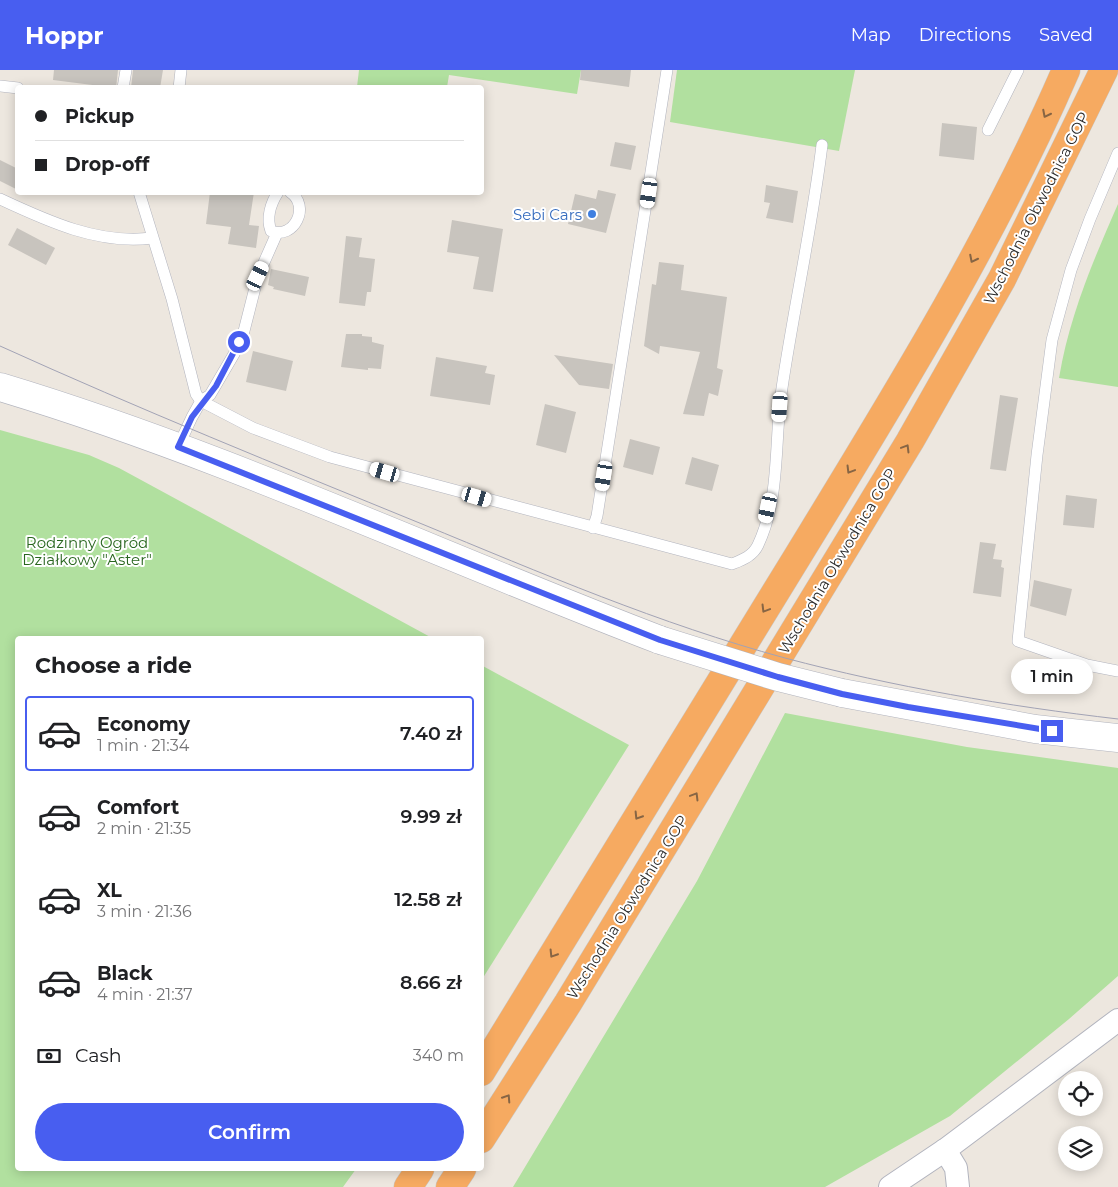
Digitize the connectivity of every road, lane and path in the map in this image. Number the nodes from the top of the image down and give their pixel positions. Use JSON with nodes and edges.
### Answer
{"nodes":[{"id":1,"x":126,"y":70,"type":"edge"},
{"id":2,"x":181,"y":70,"type":"edge"},
{"id":3,"x":667,"y":70,"type":"edge"},
{"id":4,"x":1018,"y":70,"type":"edge"},
{"id":5,"x":1066,"y":70,"type":"edge"},
{"id":6,"x":1104,"y":70,"type":"edge"},
{"id":7,"x":124,"y":85,"type":"edge"},
{"id":8,"x":179,"y":85,"type":"edge"},
{"id":9,"x":0,"y":86,"type":"edge"},
{"id":10,"x":15,"y":88,"type":"edge"},
{"id":11,"x":988,"y":130,"type":"dead end"},
{"id":12,"x":822,"y":145,"type":"dead end"},
{"id":13,"x":1118,"y":153,"type":"edge"},
{"id":14,"x":140,"y":195,"type":"edge"},
{"id":15,"x":276,"y":195,"type":"edge"},
{"id":16,"x":293,"y":195,"type":"edge"},
{"id":17,"x":0,"y":199,"type":"edge"},
{"id":18,"x":277,"y":233,"type":"junction"},
{"id":19,"x":152,"y":238,"type":"junction"},
{"id":20,"x":0,"y":387,"type":"edge"},
{"id":21,"x":201,"y":401,"type":"junction"},
{"id":22,"x":178,"y":447,"type":"junction"},
{"id":23,"x":593,"y":528,"type":"junction"},
{"id":24,"x":1118,"y":671,"type":"edge"},
{"id":25,"x":1118,"y":738,"type":"edge"},
{"id":26,"x":1118,"y":1020,"type":"edge"},
{"id":27,"x":484,"y":1067,"type":"edge"},
{"id":28,"x":484,"y":1134,"type":"edge"},
{"id":29,"x":945,"y":1150,"type":"junction"},
{"id":30,"x":419,"y":1171,"type":"edge"},
{"id":31,"x":461,"y":1171,"type":"edge"},
{"id":32,"x":408,"y":1187,"type":"edge"},
{"id":33,"x":450,"y":1187,"type":"edge"},
{"id":34,"x":890,"y":1187,"type":"edge"},
{"id":35,"x":958,"y":1187,"type":"edge"}],
"edges":[{"from":1,"to":7,"type":"lane"},
{"from":2,"to":8,"type":"lane"},
{"from":3,"to":23,"type":"lane"},
{"from":4,"to":11,"type":"lane"},
{"from":5,"to":27,"type":"highway","one_way":true},
{"from":28,"to":6,"type":"highway","name":"Wschodnia Obwodnica GOP","one_way":true},
{"from":9,"to":10,"type":"lane"},
{"from":12,"to":23,"type":"lane"},
{"from":13,"to":24,"type":"lane"},
{"from":14,"to":19,"type":"lane"},
{"from":15,"to":18,"type":"lane"},
{"from":16,"to":18,"type":"lane"},
{"from":17,"to":19,"type":"lane"},
{"from":18,"to":21,"type":"lane"},
{"from":19,"to":21,"type":"lane"},
{"from":20,"to":22,"type":"street"},
{"from":21,"to":22,"type":"lane"},
{"from":21,"to":23,"type":"lane"},
{"from":22,"to":25,"type":"street","bridge":true},
{"from":26,"to":29,"type":"street"},
{"from":29,"to":34,"type":"street"},
{"from":29,"to":35,"type":"street"},
{"from":30,"to":32,"type":"highway"},
{"from":31,"to":33,"type":"highway"}]}
